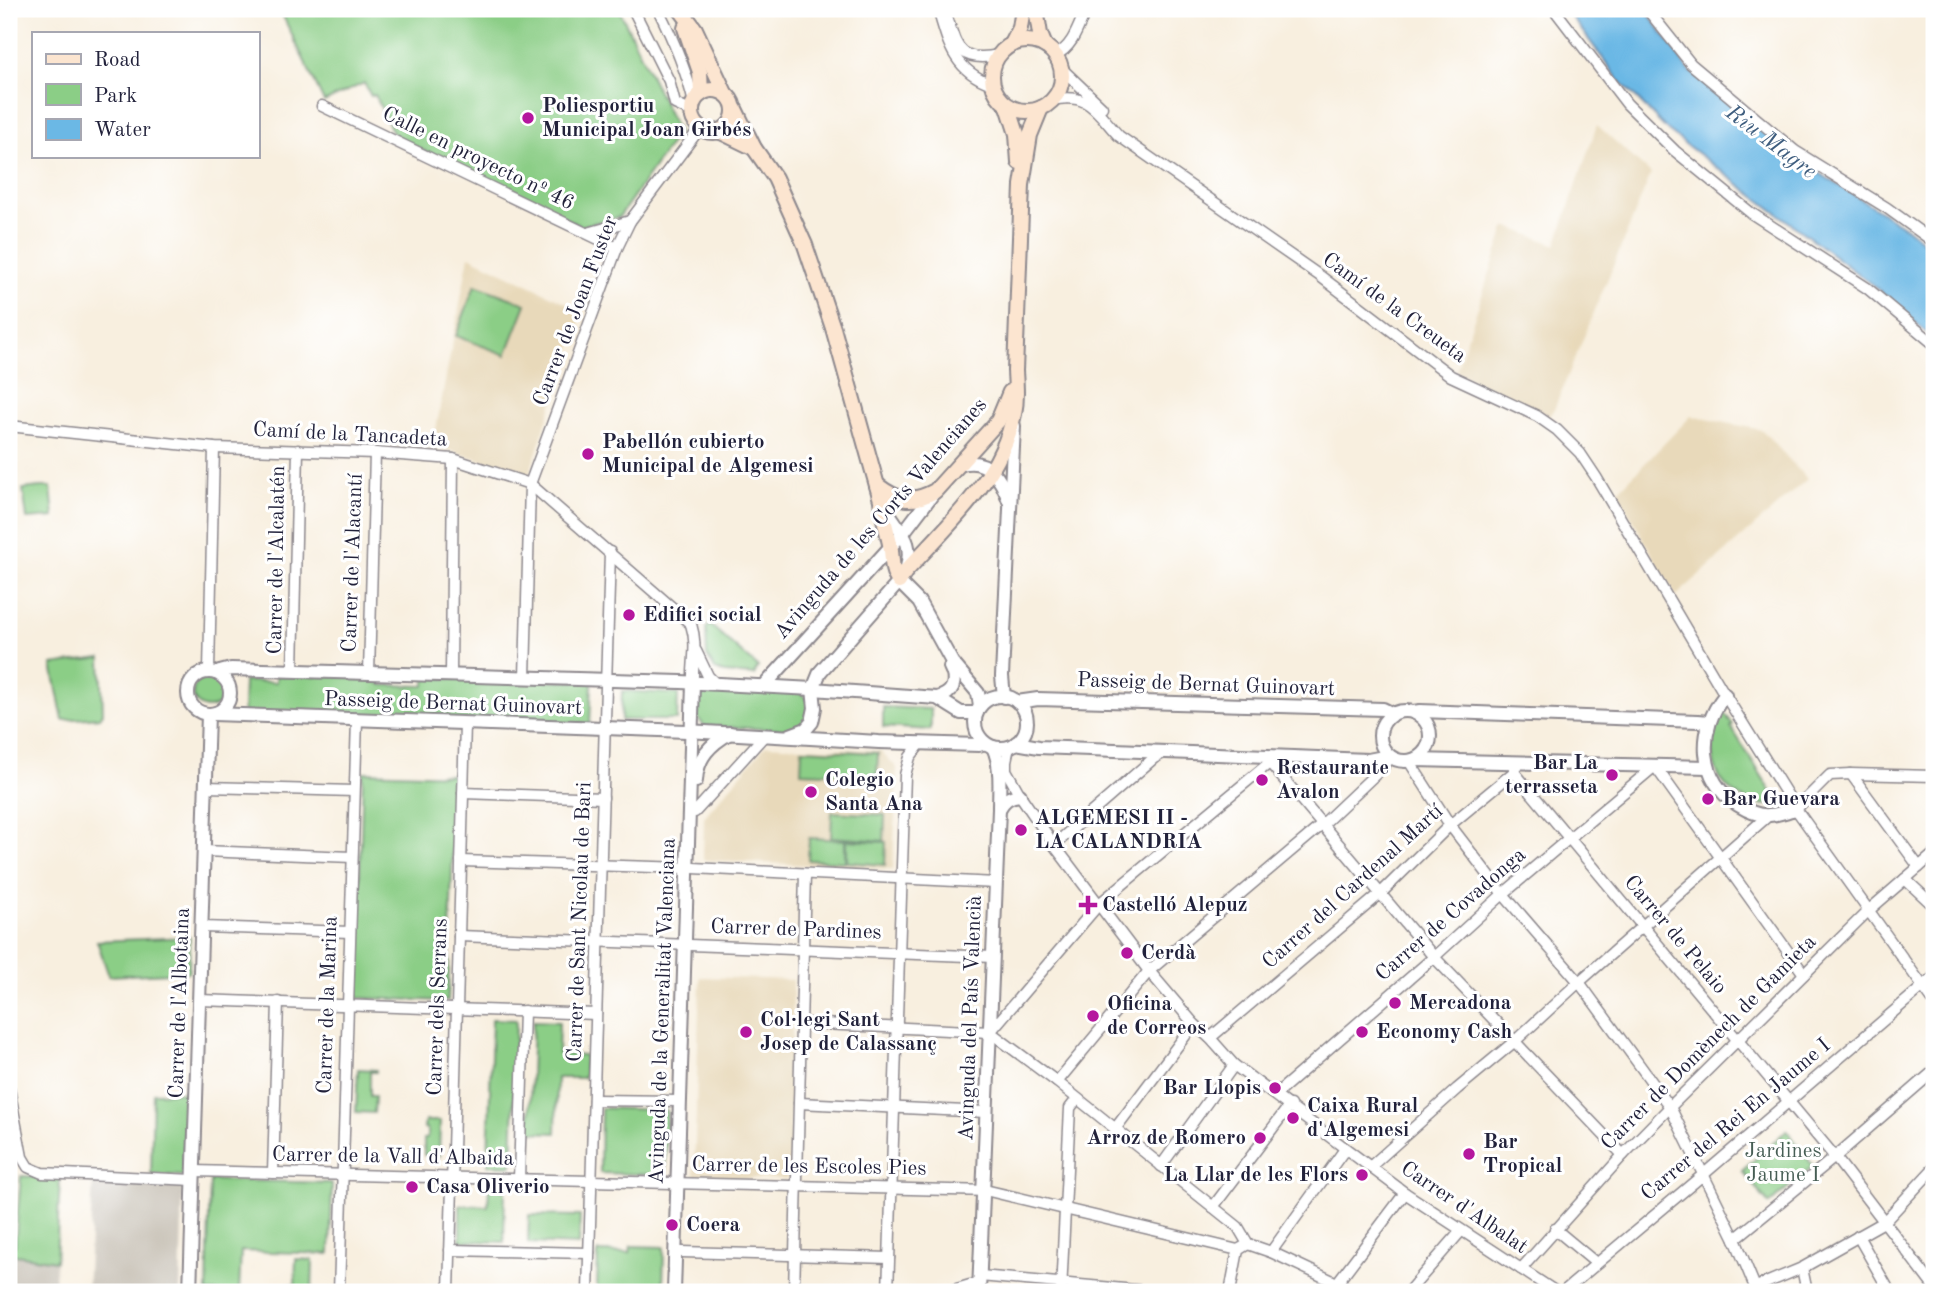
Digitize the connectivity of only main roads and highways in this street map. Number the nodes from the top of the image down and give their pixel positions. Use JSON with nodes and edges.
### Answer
{"nodes":[{"id":1,"x":679,"y":9,"type":"edge"},
{"id":2,"x":1023,"y":9,"type":"edge"},
{"id":3,"x":1036,"y":9,"type":"edge"},
{"id":4,"x":1012,"y":44,"type":"junction"},
{"id":5,"x":1054,"y":56,"type":"junction"},
{"id":6,"x":725,"y":93,"type":"junction"},
{"id":7,"x":695,"y":103,"type":"junction"},
{"id":8,"x":1047,"y":104,"type":"junction"},
{"id":9,"x":1008,"y":106,"type":"junction"},
{"id":10,"x":735,"y":109,"type":"junction"},
{"id":11,"x":721,"y":132,"type":"junction"},
{"id":12,"x":754,"y":148,"type":"junction"},
{"id":13,"x":1022,"y":184,"type":"junction"},
{"id":14,"x":1015,"y":371,"type":"junction"},
{"id":15,"x":877,"y":485,"type":"junction"}],
"edges":[{"from":1,"to":6,"type":"main road"},
{"from":1,"to":7,"type":"main road"},
{"from":2,"to":4,"type":"main road"},
{"from":3,"to":5,"type":"main road"},
{"from":4,"to":5,"type":"main road"},
{"from":4,"to":9,"type":"main road"},
{"from":5,"to":8,"type":"main road"},
{"from":6,"to":7,"type":"main road"},
{"from":6,"to":10,"type":"main road"},
{"from":7,"to":11,"type":"main road"},
{"from":8,"to":9,"type":"main road"},
{"from":8,"to":13,"type":"main road"},
{"from":9,"to":13,"type":"main road"},
{"from":10,"to":11,"type":"main road"},
{"from":10,"to":12,"type":"main road"},
{"from":11,"to":12,"type":"main road"},
{"from":12,"to":15,"type":"main road"},
{"from":13,"to":14,"type":"main road"},
{"from":14,"to":15,"type":"main road","name":"Avinguda de les Corts Valencianes"},
{"from":14,"to":15,"type":"main road","name":"Avinguda de les Corts Valencianes"}]}
